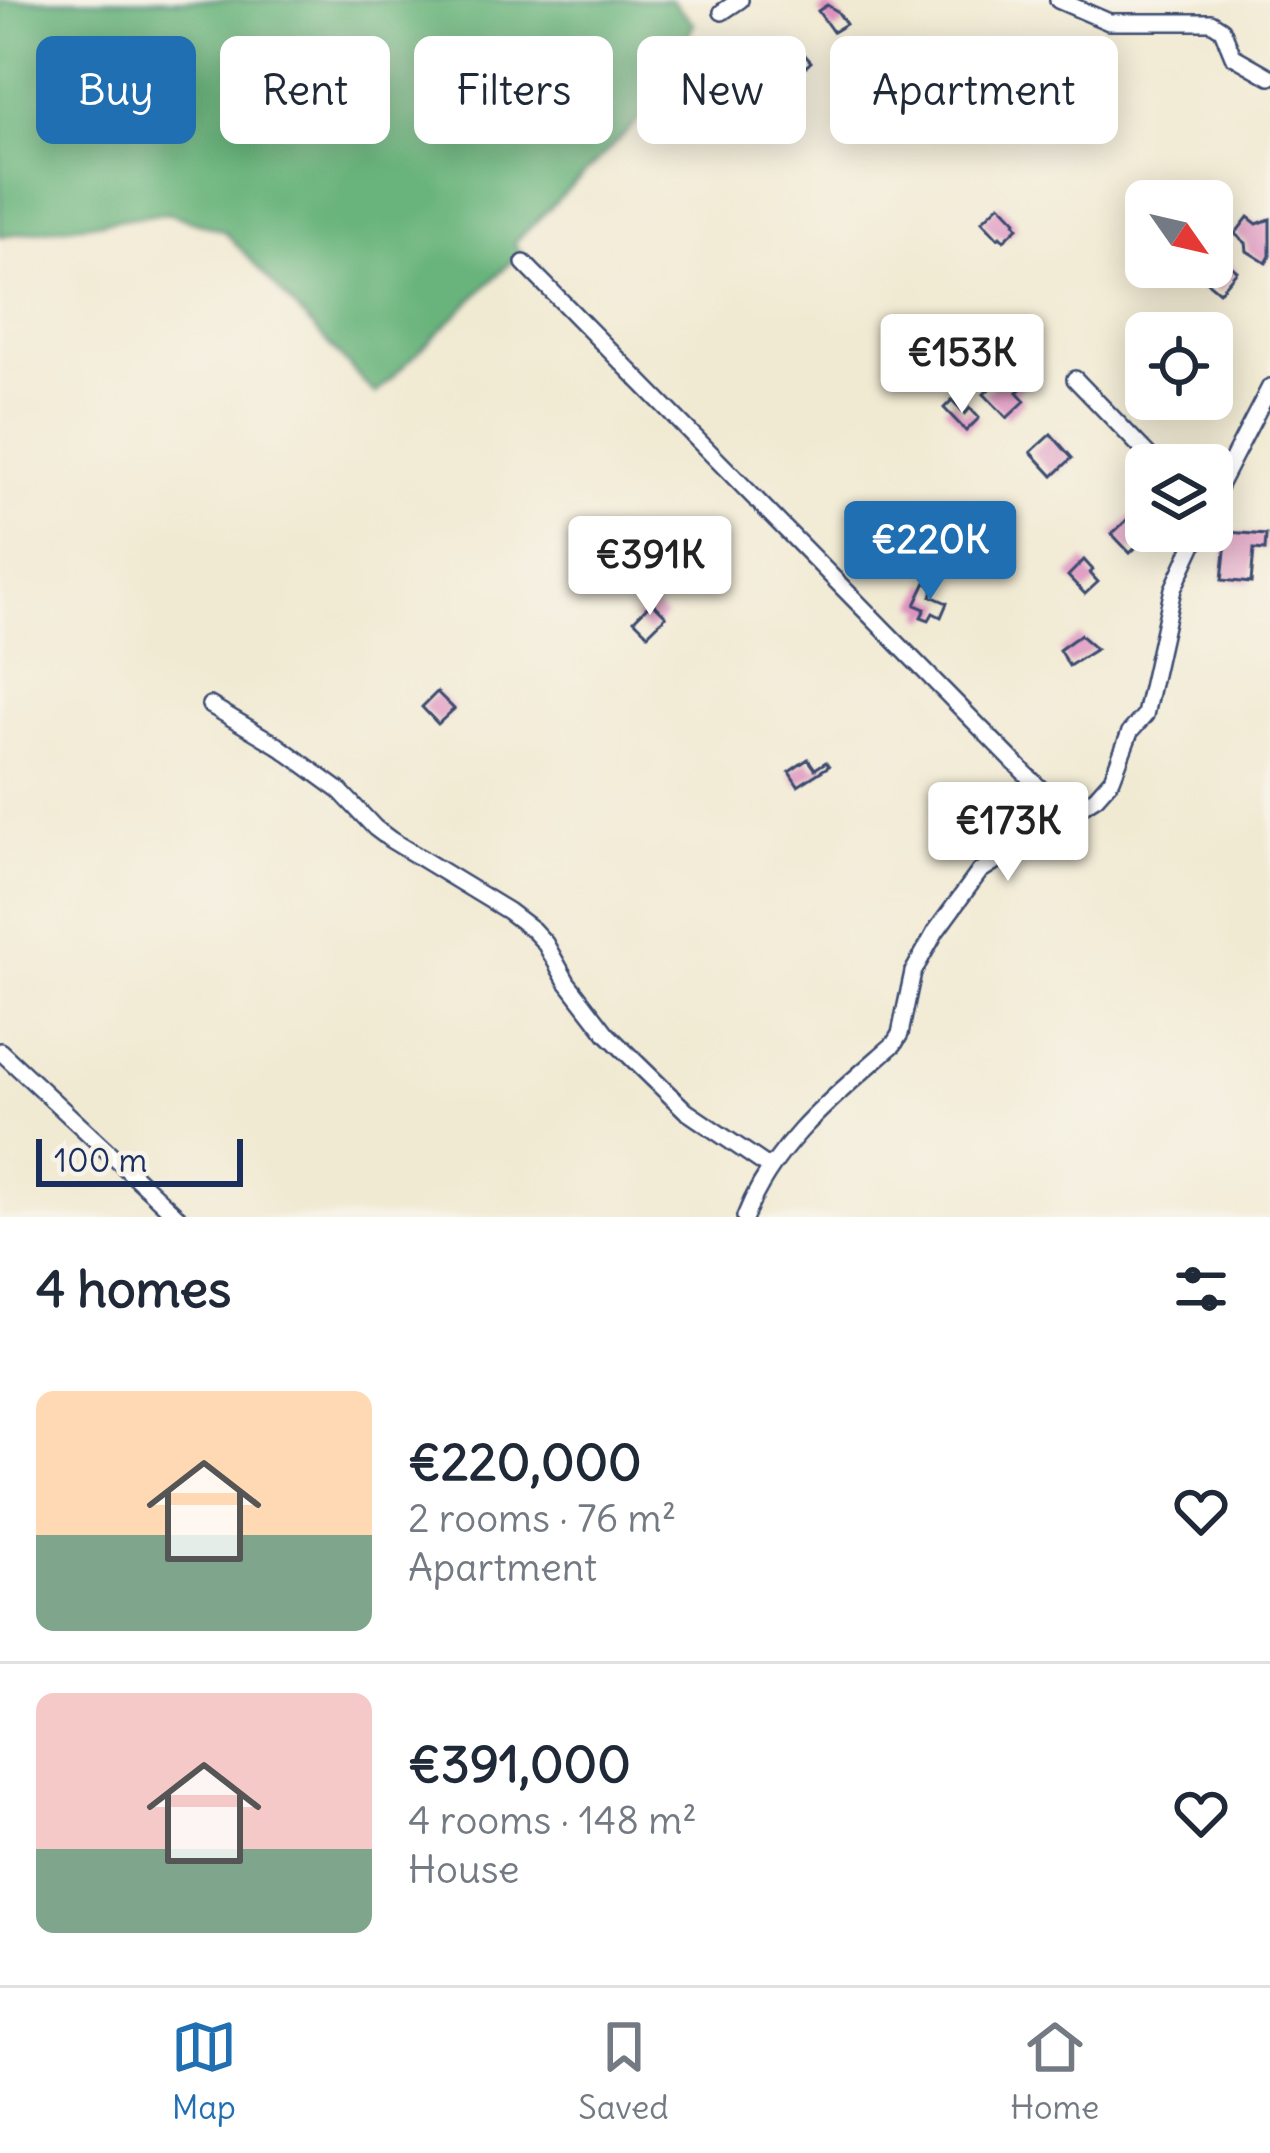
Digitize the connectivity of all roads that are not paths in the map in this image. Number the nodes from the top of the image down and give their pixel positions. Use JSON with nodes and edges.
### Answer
{"nodes":[{"id":1,"x":740,"y":0,"type":"edge"},
{"id":2,"x":1058,"y":0,"type":"edge"},
{"id":3,"x":722,"y":12,"type":"dead end"},
{"id":4,"x":1270,"y":76,"type":"edge"},
{"id":5,"x":524,"y":263,"type":"dead end"},
{"id":6,"x":1075,"y":380,"type":"dead end"},
{"id":7,"x":1270,"y":387,"type":"edge"},
{"id":8,"x":1137,"y":444,"type":"edge"},
{"id":9,"x":1233,"y":458,"type":"edge"},
{"id":10,"x":1190,"y":552,"type":"edge"},
{"id":11,"x":210,"y":705,"type":"dead end"},
{"id":12,"x":1067,"y":816,"type":"junction"},
{"id":13,"x":0,"y":1051,"type":"edge"},
{"id":14,"x":770,"y":1168,"type":"junction"},
{"id":15,"x":178,"y":1217,"type":"edge"},
{"id":16,"x":745,"y":1217,"type":"edge"}],
"edges":[{"from":1,"to":3,"type":"street"},
{"from":2,"to":4,"type":"street"},
{"from":5,"to":12,"type":"street"},
{"from":6,"to":8,"type":"street"},
{"from":7,"to":9,"type":"street"},
{"from":10,"to":12,"type":"street"},
{"from":11,"to":14,"type":"street"},
{"from":12,"to":14,"type":"street"},
{"from":13,"to":15,"type":"street"},
{"from":14,"to":16,"type":"street"}]}
